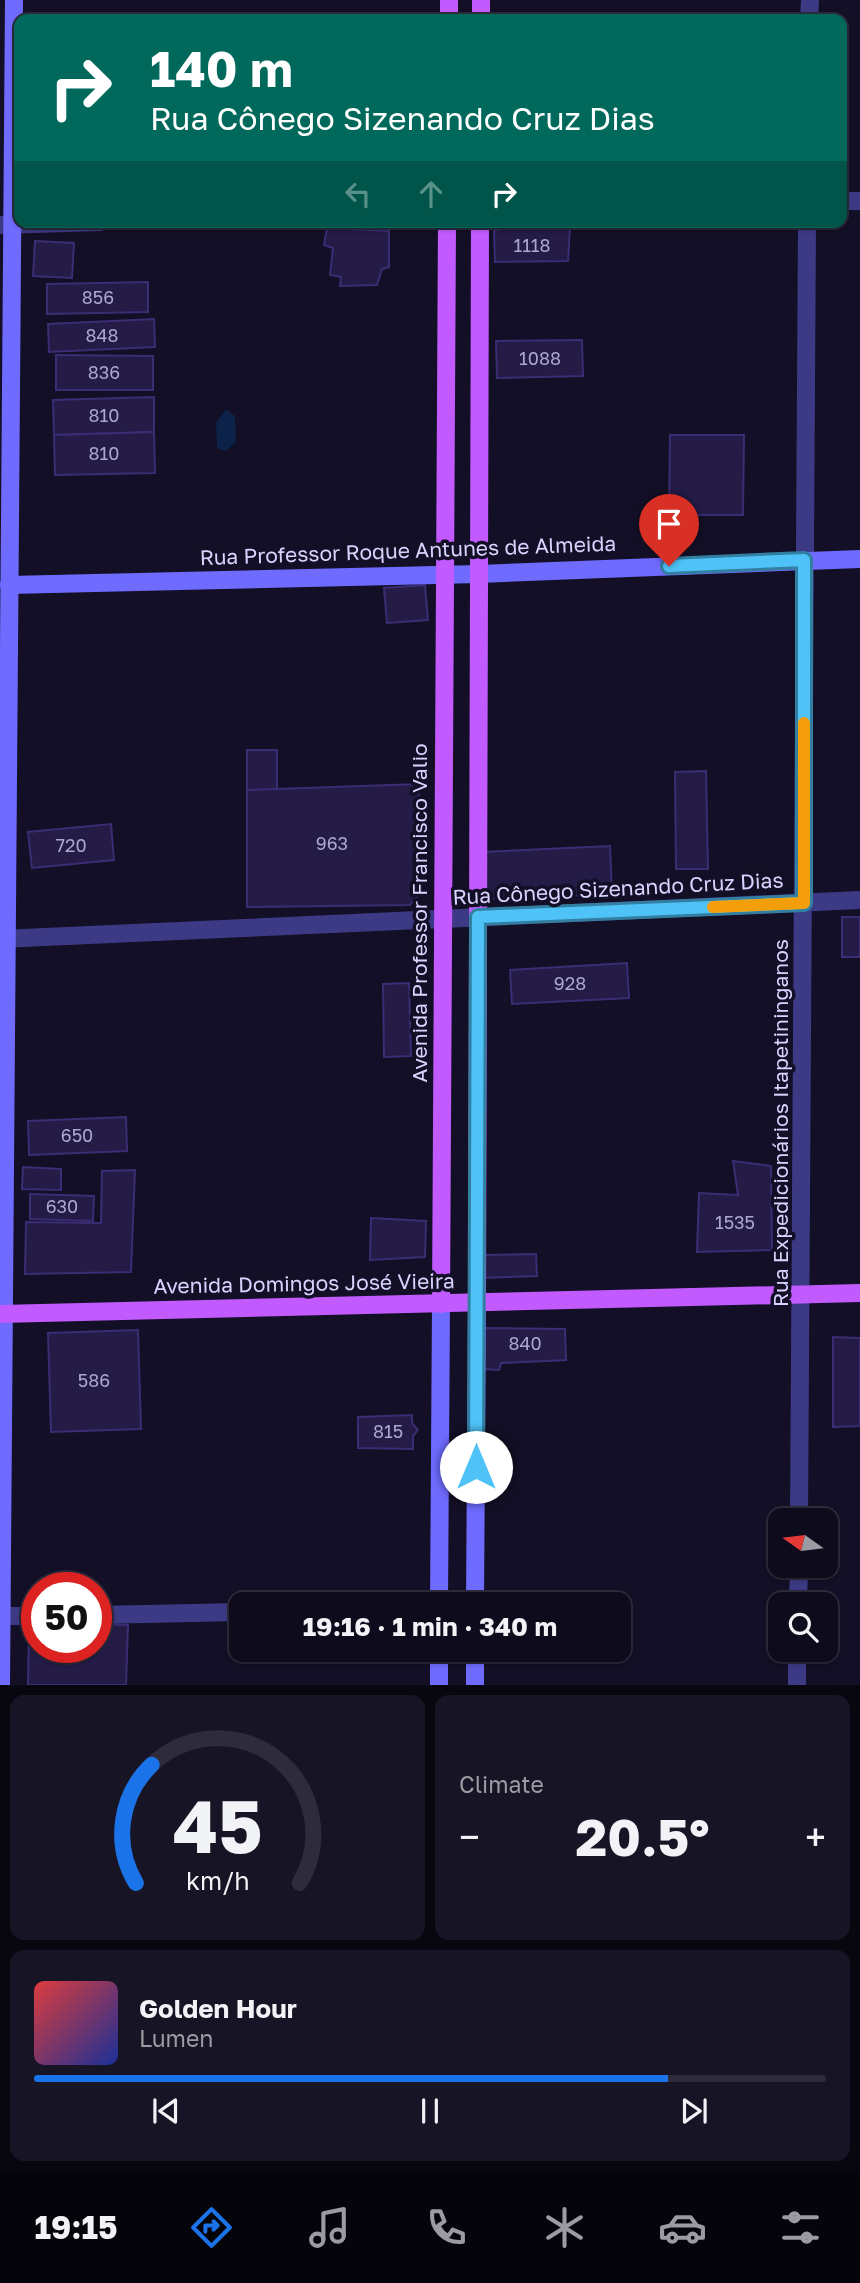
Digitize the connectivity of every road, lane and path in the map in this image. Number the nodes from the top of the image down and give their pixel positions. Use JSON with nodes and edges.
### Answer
{"nodes":[{"id":1,"x":14,"y":0,"type":"edge"},
{"id":2,"x":6,"y":225,"type":"edge"},
{"id":3,"x":447,"y":228,"type":"edge"},
{"id":4,"x":480,"y":228,"type":"edge"},
{"id":5,"x":807,"y":228,"type":"edge"},
{"id":6,"x":860,"y":559,"type":"edge"},
{"id":7,"x":804,"y":560,"type":"junction"},
{"id":8,"x":479,"y":574,"type":"junction"},
{"id":9,"x":445,"y":575,"type":"junction"},
{"id":10,"x":5,"y":585,"type":"edge"},
{"id":11,"x":860,"y":901,"type":"edge"},
{"id":12,"x":804,"y":903,"type":"junction"},
{"id":13,"x":478,"y":917,"type":"junction"},
{"id":14,"x":443,"y":919,"type":"junction"},
{"id":15,"x":4,"y":939,"type":"edge"},
{"id":16,"x":860,"y":1293,"type":"edge"},
{"id":17,"x":803,"y":1294,"type":"junction"},
{"id":18,"x":477,"y":1303,"type":"junction"},
{"id":19,"x":441,"y":1304,"type":"junction"},
{"id":20,"x":2,"y":1314,"type":"edge"},
{"id":21,"x":799,"y":1508,"type":"edge"},
{"id":22,"x":439,"y":1592,"type":"edge"},
{"id":23,"x":475,"y":1592,"type":"edge"},
{"id":24,"x":229,"y":1612,"type":"edge"},
{"id":25,"x":112,"y":1615,"type":"edge"},
{"id":26,"x":2,"y":1616,"type":"junction"},
{"id":27,"x":21,"y":1616,"type":"edge"},
{"id":28,"x":439,"y":1662,"type":"edge"},
{"id":29,"x":475,"y":1662,"type":"edge"},
{"id":30,"x":797,"y":1662,"type":"edge"},
{"id":31,"x":1,"y":1685,"type":"edge"},
{"id":32,"x":439,"y":1685,"type":"edge"},
{"id":33,"x":475,"y":1685,"type":"edge"},
{"id":34,"x":797,"y":1685,"type":"edge"}],
"edges":[{"from":1,"to":2,"type":"main road"},
{"from":2,"to":10,"type":"main road"},
{"from":3,"to":9,"type":"main road","name":"Avenida Professor Francisco Valio"},
{"from":4,"to":8,"type":"main road"},
{"from":5,"to":7,"type":"street","name":"Rua Expedicionários Itapetininganos"},
{"from":6,"to":7,"type":"main road","name":"Rua Professor Roque Antunes de Almeida"},
{"from":7,"to":8,"type":"main road","name":"Rua Professor Roque Antunes de Almeida"},
{"from":7,"to":12,"type":"street","name":"Rua Expedicionários Itapetininganos"},
{"from":8,"to":9,"type":"main road","name":"Rua Professor Roque Antunes de Almeida"},
{"from":8,"to":13,"type":"main road"},
{"from":9,"to":10,"type":"main road","name":"Rua Professor Roque Antunes de Almeida"},
{"from":9,"to":14,"type":"main road","name":"Avenida Professor Francisco Valio"},
{"from":10,"to":15,"type":"main road"},
{"from":11,"to":12,"type":"street","name":"Rua Cônego Sizenando Cruz Dias"},
{"from":12,"to":13,"type":"street","name":"Rua Cônego Sizenando Cruz Dias"},
{"from":12,"to":17,"type":"street","name":"Rua Expedicionários Itapetininganos"},
{"from":13,"to":14,"type":"street","name":"Rua Cônego Sizenando Cruz Dias"},
{"from":13,"to":18,"type":"main road"},
{"from":14,"to":15,"type":"street","name":"Rua Cônego Sizenando Cruz Dias"},
{"from":14,"to":19,"type":"main road","name":"Avenida Professor Francisco Valio"},
{"from":15,"to":20,"type":"main road"},
{"from":16,"to":17,"type":"main road","name":"Avenida Domingos José Vieira"},
{"from":17,"to":18,"type":"main road","name":"Avenida Domingos José Vieira"},
{"from":17,"to":21,"type":"street","name":"Rua Expedicionários Itapetininganos"},
{"from":18,"to":19,"type":"main road","name":"Avenida Domingos José Vieira"},
{"from":18,"to":23,"type":"main road"},
{"from":19,"to":20,"type":"main road","name":"Avenida Domingos José Vieira"},
{"from":19,"to":22,"type":"main road","name":"Avenida Professor Francisco Valio"},
{"from":20,"to":26,"type":"main road"},
{"from":24,"to":25,"type":"street"},
{"from":26,"to":27,"type":"street"},
{"from":26,"to":31,"type":"main road"},
{"from":28,"to":32,"type":"main road"},
{"from":29,"to":33,"type":"main road"},
{"from":30,"to":34,"type":"street"}]}
